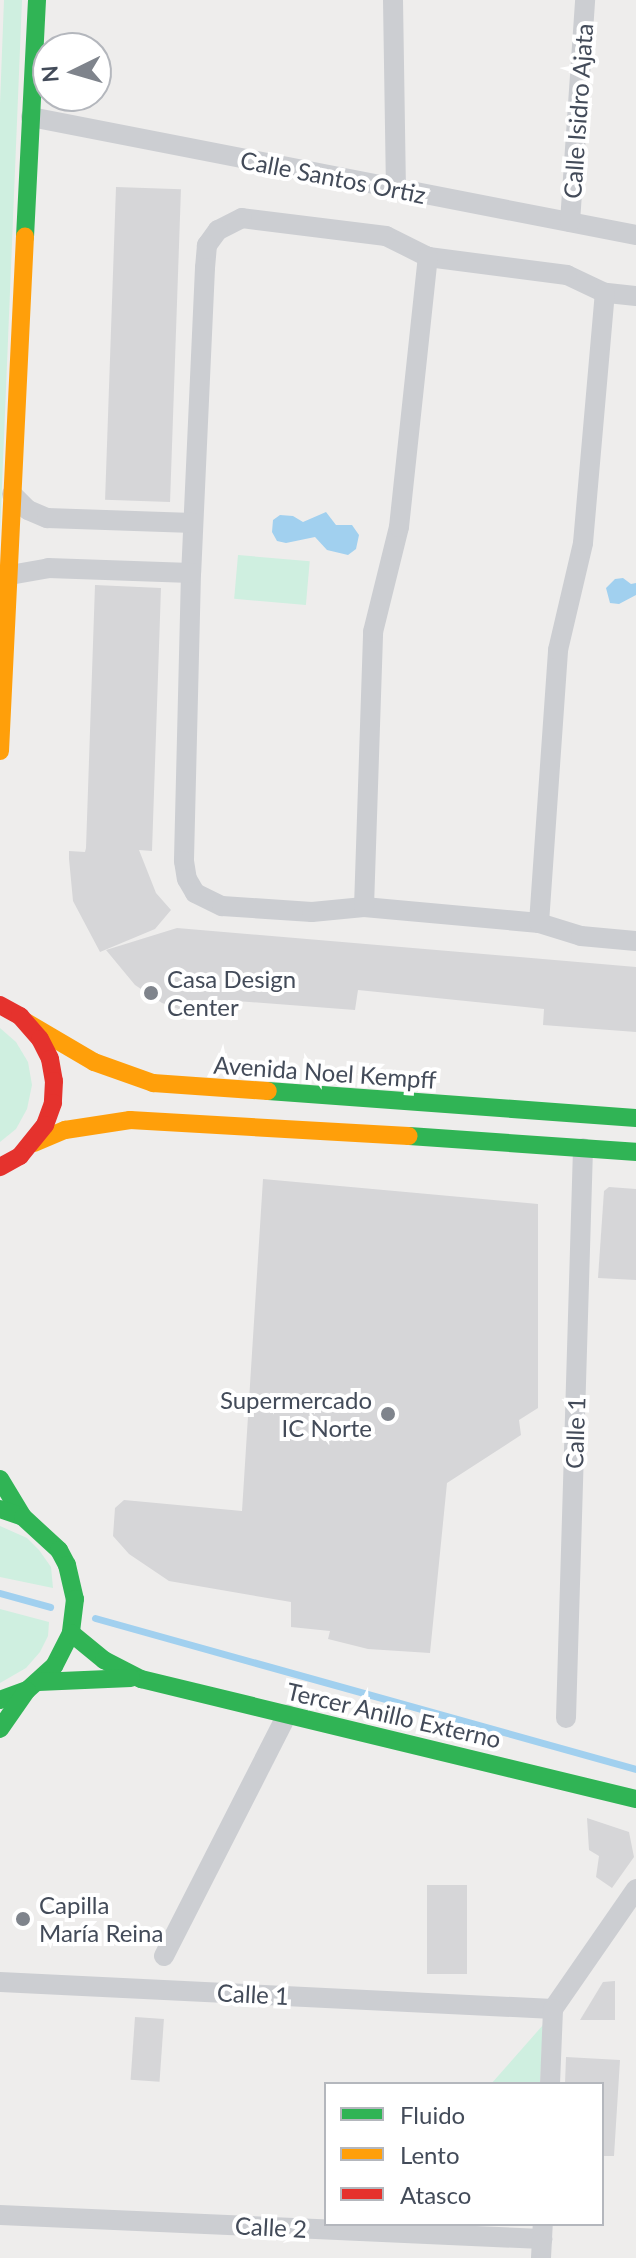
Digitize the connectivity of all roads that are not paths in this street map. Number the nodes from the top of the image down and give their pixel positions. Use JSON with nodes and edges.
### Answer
{"nodes":[{"id":1,"x":37,"y":0,"type":"edge"},
{"id":2,"x":393,"y":0,"type":"edge"},
{"id":3,"x":585,"y":0,"type":"edge"},
{"id":4,"x":31,"y":117,"type":"junction"},
{"id":5,"x":396,"y":190,"type":"junction"},
{"id":6,"x":570,"y":222,"type":"junction"},
{"id":7,"x":636,"y":235,"type":"edge"},
{"id":8,"x":428,"y":257,"type":"junction"},
{"id":9,"x":605,"y":293,"type":"junction"},
{"id":10,"x":636,"y":296,"type":"edge"},
{"id":11,"x":12,"y":494,"type":"junction"},
{"id":12,"x":193,"y":523,"type":"junction"},
{"id":13,"x":191,"y":573,"type":"junction"},
{"id":14,"x":5,"y":579,"type":"edge"},
{"id":15,"x":3,"y":626,"type":"edge"},
{"id":16,"x":0,"y":751,"type":"edge"},
{"id":17,"x":364,"y":907,"type":"junction"},
{"id":18,"x":539,"y":923,"type":"junction"},
{"id":19,"x":636,"y":941,"type":"edge"},
{"id":20,"x":0,"y":983,"type":"edge"},
{"id":21,"x":2,"y":1006,"type":"edge"},
{"id":22,"x":26,"y":1022,"type":"junction"},
{"id":23,"x":636,"y":1118,"type":"edge"},
{"id":24,"x":34,"y":1143,"type":"junction"},
{"id":25,"x":583,"y":1148,"type":"junction"},
{"id":26,"x":634,"y":1152,"type":"edge"},
{"id":27,"x":2,"y":1171,"type":"edge"},
{"id":28,"x":0,"y":1479,"type":"edge"},
{"id":29,"x":0,"y":1509,"type":"edge"},
{"id":30,"x":23,"y":1517,"type":"junction"},
{"id":31,"x":71,"y":1633,"type":"junction"},
{"id":32,"x":141,"y":1679,"type":"junction"},
{"id":33,"x":32,"y":1686,"type":"junction"},
{"id":34,"x":0,"y":1700,"type":"edge"},
{"id":35,"x":287,"y":1715,"type":"junction"},
{"id":36,"x":566,"y":1718,"type":"dead end"},
{"id":37,"x":0,"y":1729,"type":"edge"},
{"id":38,"x":636,"y":1799,"type":"edge"},
{"id":39,"x":636,"y":1889,"type":"edge"},
{"id":40,"x":164,"y":1956,"type":"dead end"},
{"id":41,"x":0,"y":1982,"type":"edge"},
{"id":42,"x":553,"y":2009,"type":"junction"},
{"id":43,"x":550,"y":2082,"type":"edge"},
{"id":44,"x":0,"y":2215,"type":"edge"},
{"id":45,"x":542,"y":2240,"type":"edge"}],
"edges":[{"from":1,"to":4,"type":"main road"},
{"from":2,"to":5,"type":"street"},
{"from":3,"to":6,"type":"street","name":"Calle Isidro Ajata"},
{"from":4,"to":5,"type":"street","name":"Calle Santos Ortiz"},
{"from":4,"to":11,"type":"main road"},
{"from":5,"to":6,"type":"street","name":"Calle Santos Ortiz"},
{"from":6,"to":7,"type":"street","name":"Calle Santos Ortiz"},
{"from":8,"to":9,"type":"street"},
{"from":8,"to":12,"type":"street"},
{"from":8,"to":17,"type":"street"},
{"from":9,"to":10,"type":"street"},
{"from":9,"to":18,"type":"street"},
{"from":11,"to":12,"type":"street"},
{"from":11,"to":14,"type":"main road"},
{"from":12,"to":13,"type":"street"},
{"from":13,"to":14,"type":"street"},
{"from":13,"to":17,"type":"street"},
{"from":14,"to":15,"type":"main road"},
{"from":15,"to":16,"type":"main road"},
{"from":17,"to":18,"type":"street"},
{"from":18,"to":19,"type":"street"},
{"from":20,"to":21,"type":"main road"},
{"from":21,"to":22,"type":"main road","name":"Avenida Noel Kempff"},
{"from":22,"to":23,"type":"main road","name":"Avenida Noel Kempff"},
{"from":22,"to":24,"type":"main road"},
{"from":24,"to":25,"type":"main road"},
{"from":24,"to":27,"type":"main road"},
{"from":25,"to":26,"type":"main road"},
{"from":25,"to":36,"type":"street","name":"Calle 1"},
{"from":28,"to":30,"type":"main road"},
{"from":29,"to":30,"type":"main road"},
{"from":30,"to":31,"type":"main road"},
{"from":31,"to":32,"type":"main road","name":"Tercer Anillo Externo"},
{"from":31,"to":33,"type":"main road"},
{"from":32,"to":33,"type":"main road","name":"Tercer Anillo Externo"},
{"from":32,"to":35,"type":"main road","name":"Tercer Anillo Externo"},
{"from":33,"to":34,"type":"main road"},
{"from":33,"to":37,"type":"main road"},
{"from":35,"to":38,"type":"main road","name":"Tercer Anillo Externo"},
{"from":35,"to":40,"type":"street"},
{"from":39,"to":42,"type":"street"},
{"from":41,"to":42,"type":"street","name":"Calle 1"},
{"from":42,"to":43,"type":"street"},
{"from":44,"to":45,"type":"street","name":"Calle 2"}]}
